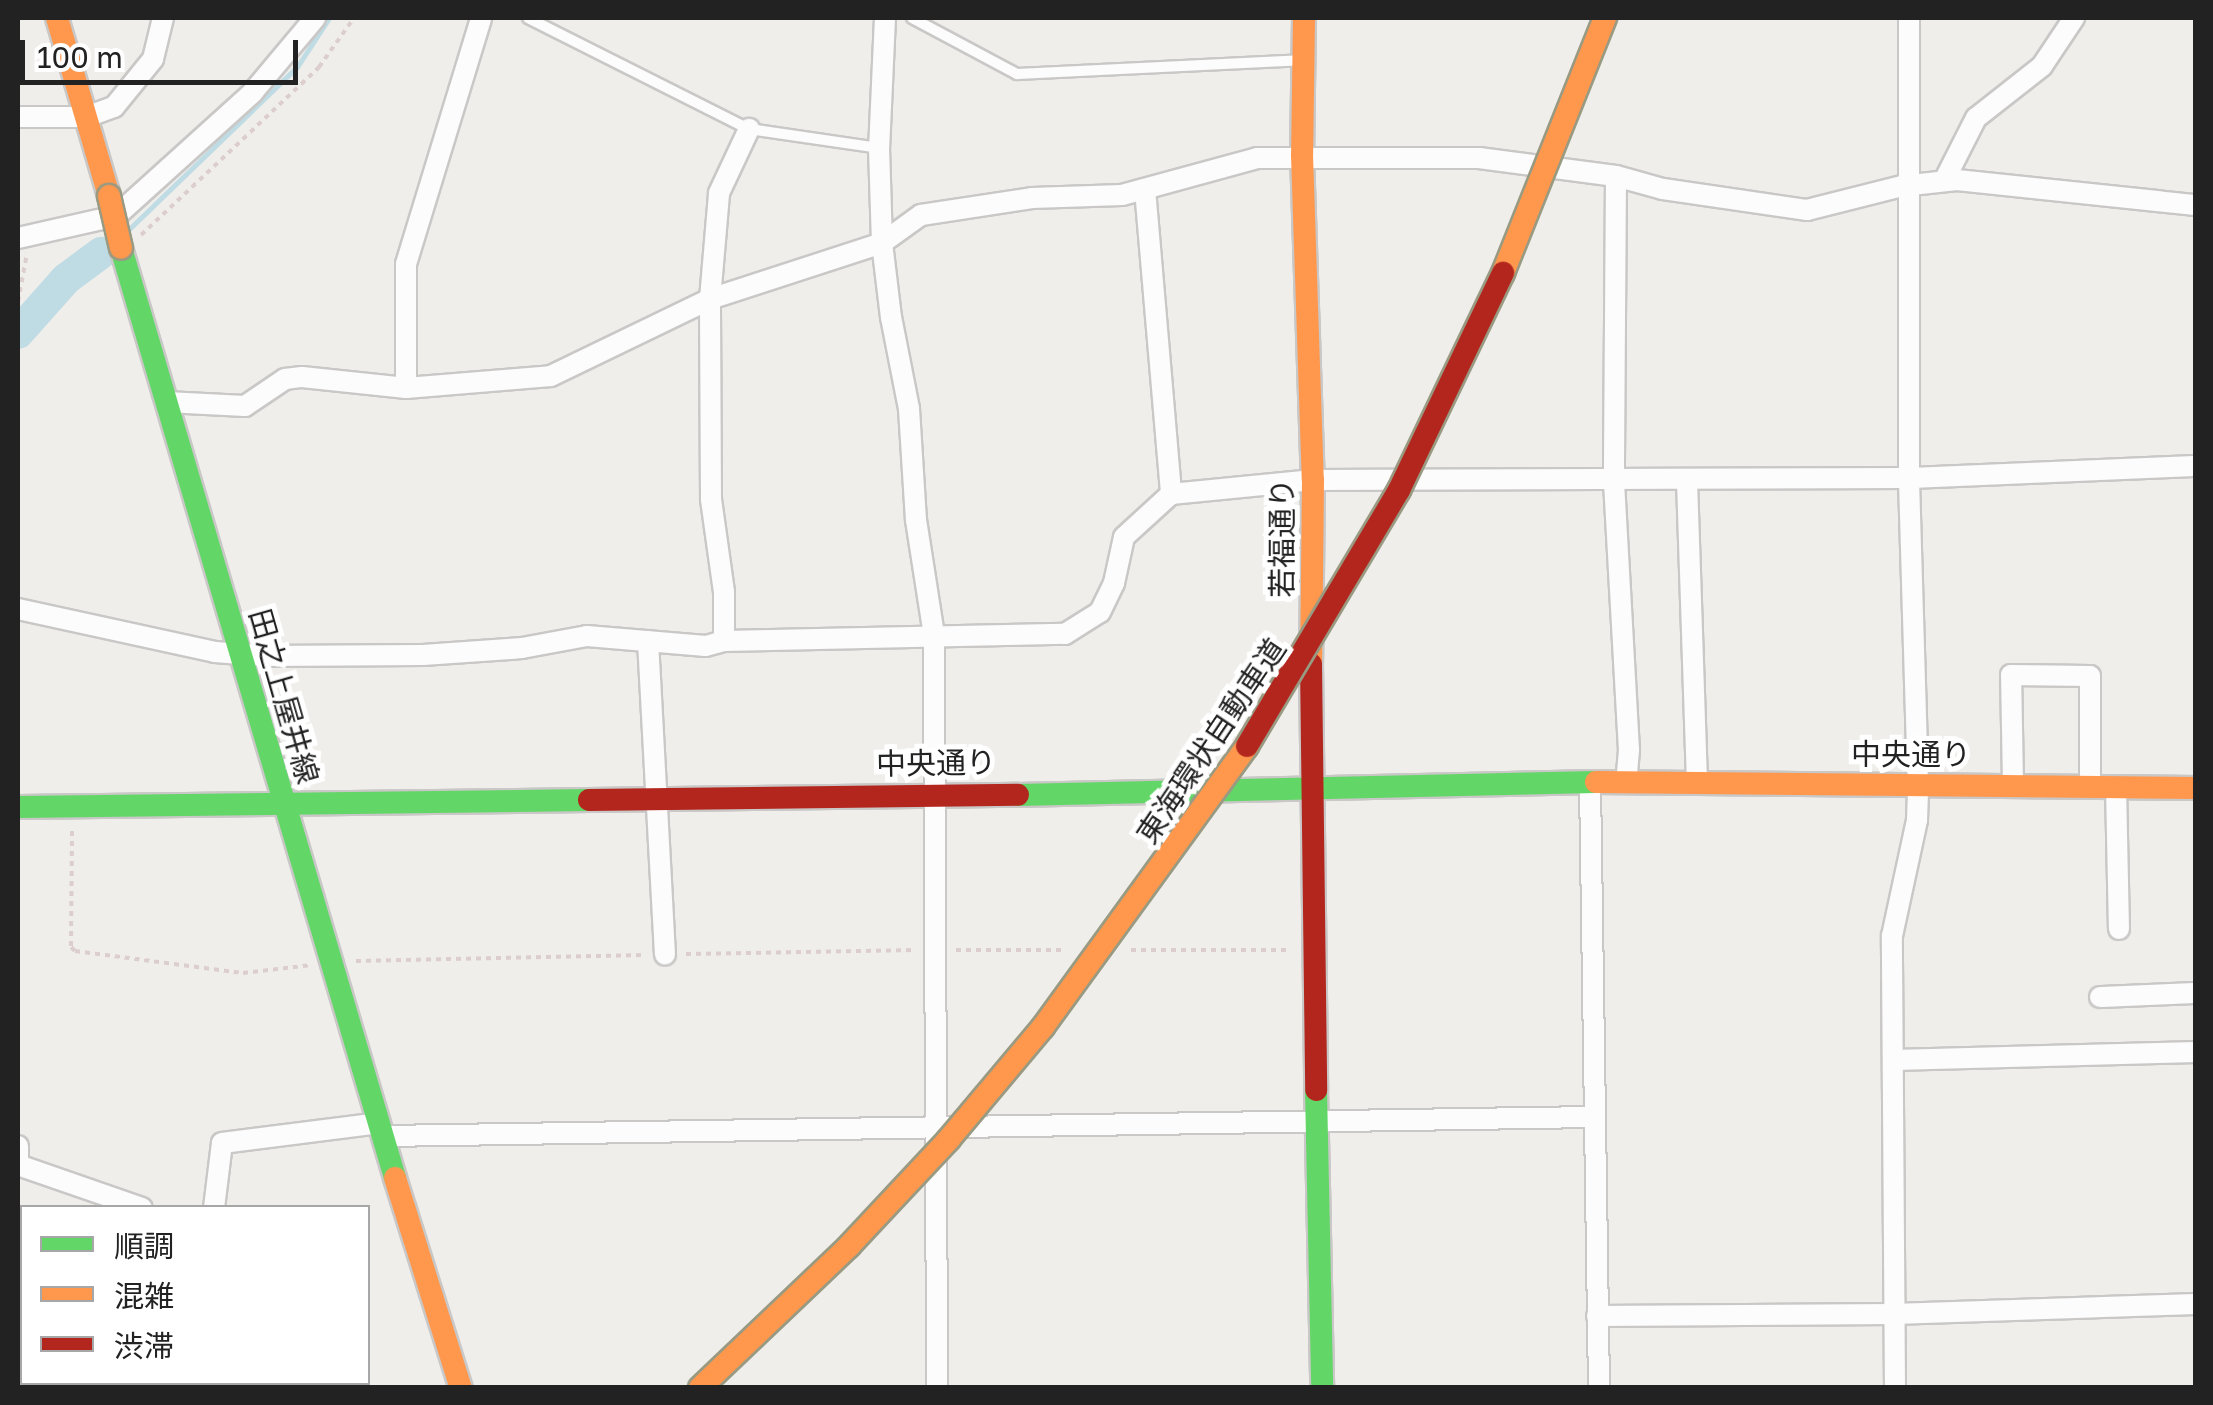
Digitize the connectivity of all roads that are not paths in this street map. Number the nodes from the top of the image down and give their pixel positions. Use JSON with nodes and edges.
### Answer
{"nodes":[{"id":1,"x":57,"y":18,"type":"edge"},
{"id":2,"x":163,"y":18,"type":"edge"},
{"id":3,"x":481,"y":18,"type":"edge"},
{"id":4,"x":528,"y":18,"type":"edge"},
{"id":5,"x":885,"y":18,"type":"edge"},
{"id":6,"x":912,"y":18,"type":"edge"},
{"id":7,"x":1304,"y":18,"type":"edge"},
{"id":8,"x":1605,"y":18,"type":"edge"},
{"id":9,"x":1909,"y":18,"type":"edge"},
{"id":10,"x":2074,"y":18,"type":"edge"},
{"id":11,"x":306,"y":19,"type":"edge"},
{"id":12,"x":1304,"y":60,"type":"junction"},
{"id":13,"x":18,"y":117,"type":"edge"},
{"id":14,"x":86,"y":118,"type":"junction"},
{"id":15,"x":749,"y":128,"type":"junction"},
{"id":16,"x":879,"y":148,"type":"junction"},
{"id":17,"x":1302,"y":155,"type":"junction"},
{"id":18,"x":1616,"y":176,"type":"junction"},
{"id":19,"x":1944,"y":181,"type":"junction"},
{"id":20,"x":1908,"y":188,"type":"junction"},
{"id":21,"x":1145,"y":189,"type":"junction"},
{"id":22,"x":2196,"y":205,"type":"edge"},
{"id":23,"x":24,"y":237,"type":"edge"},
{"id":24,"x":882,"y":243,"type":"junction"},
{"id":25,"x":710,"y":299,"type":"junction"},
{"id":26,"x":406,"y":388,"type":"junction"},
{"id":27,"x":166,"y":402,"type":"junction"},
{"id":28,"x":2196,"y":466,"type":"edge"},
{"id":29,"x":1909,"y":478,"type":"junction"},
{"id":30,"x":1312,"y":480,"type":"junction"},
{"id":31,"x":1687,"y":481,"type":"junction"},
{"id":32,"x":1614,"y":482,"type":"junction"},
{"id":33,"x":1171,"y":494,"type":"junction"},
{"id":34,"x":18,"y":608,"type":"edge"},
{"id":35,"x":934,"y":635,"type":"junction"},
{"id":36,"x":648,"y":641,"type":"junction"},
{"id":37,"x":724,"y":642,"type":"junction"},
{"id":38,"x":241,"y":654,"type":"junction"},
{"id":39,"x":1590,"y":782,"type":"junction"},
{"id":40,"x":1626,"y":783,"type":"junction"},
{"id":41,"x":1697,"y":784,"type":"junction"},
{"id":42,"x":1918,"y":784,"type":"junction"},
{"id":43,"x":2013,"y":786,"type":"junction"},
{"id":44,"x":2090,"y":787,"type":"junction"},
{"id":45,"x":2116,"y":787,"type":"junction"},
{"id":46,"x":2196,"y":788,"type":"edge"},
{"id":47,"x":1310,"y":791,"type":"junction"},
{"id":48,"x":936,"y":793,"type":"junction"},
{"id":49,"x":656,"y":797,"type":"junction"},
{"id":50,"x":283,"y":802,"type":"junction"},
{"id":51,"x":18,"y":806,"type":"edge"},
{"id":52,"x":2119,"y":928,"type":"dead end"},
{"id":53,"x":665,"y":955,"type":"road end"},
{"id":54,"x":2196,"y":993,"type":"edge"},
{"id":55,"x":2100,"y":997,"type":"dead end"},
{"id":56,"x":2196,"y":1052,"type":"edge"},
{"id":57,"x":1894,"y":1060,"type":"junction"},
{"id":58,"x":1594,"y":1117,"type":"junction"},
{"id":59,"x":1319,"y":1118,"type":"junction"},
{"id":60,"x":934,"y":1126,"type":"junction"},
{"id":61,"x":382,"y":1130,"type":"junction"},
{"id":62,"x":18,"y":1146,"type":"edge"},
{"id":63,"x":133,"y":1205,"type":"edge"},
{"id":64,"x":214,"y":1205,"type":"edge"},
{"id":65,"x":2196,"y":1304,"type":"edge"},
{"id":66,"x":1894,"y":1314,"type":"junction"},
{"id":67,"x":1596,"y":1316,"type":"junction"},
{"id":68,"x":461,"y":1388,"type":"edge"},
{"id":69,"x":700,"y":1388,"type":"edge"},
{"id":70,"x":937,"y":1388,"type":"edge"},
{"id":71,"x":1322,"y":1388,"type":"edge"},
{"id":72,"x":1598,"y":1388,"type":"edge"},
{"id":73,"x":1895,"y":1388,"type":"edge"}],
"edges":[{"from":1,"to":14,"type":"main road","name":"田之上屋井線"},
{"from":2,"to":14,"type":"street"},
{"from":3,"to":26,"type":"street"},
{"from":4,"to":15,"type":"lane"},
{"from":5,"to":16,"type":"street"},
{"from":6,"to":12,"type":"lane"},
{"from":7,"to":12,"type":"main road","name":"若福通り"},
{"from":8,"to":69,"type":"main road","name":"東海環状自動車道","bridge":true},
{"from":9,"to":20,"type":"street"},
{"from":10,"to":19,"type":"street"},
{"from":11,"to":23,"type":"street"},
{"from":12,"to":17,"type":"main road","name":"若福通り"},
{"from":13,"to":14,"type":"street"},
{"from":14,"to":27,"type":"main road","name":"田之上屋井線","bridge":true},
{"from":15,"to":16,"type":"lane"},
{"from":15,"to":25,"type":"street"},
{"from":16,"to":24,"type":"street"},
{"from":17,"to":18,"type":"street"},
{"from":17,"to":21,"type":"street"},
{"from":17,"to":30,"type":"main road","name":"若福通り"},
{"from":18,"to":20,"type":"street"},
{"from":18,"to":32,"type":"street"},
{"from":19,"to":20,"type":"street"},
{"from":19,"to":22,"type":"street"},
{"from":20,"to":29,"type":"street"},
{"from":21,"to":24,"type":"street"},
{"from":21,"to":33,"type":"street"},
{"from":24,"to":25,"type":"street"},
{"from":24,"to":35,"type":"street"},
{"from":25,"to":26,"type":"street"},
{"from":25,"to":37,"type":"street"},
{"from":26,"to":27,"type":"street"},
{"from":27,"to":38,"type":"main road","name":"田之上屋井線"},
{"from":28,"to":29,"type":"street"},
{"from":29,"to":31,"type":"street"},
{"from":29,"to":42,"type":"street"},
{"from":30,"to":32,"type":"street"},
{"from":30,"to":33,"type":"street"},
{"from":30,"to":47,"type":"main road","name":"若福通り"},
{"from":31,"to":32,"type":"street"},
{"from":31,"to":41,"type":"street"},
{"from":32,"to":40,"type":"street"},
{"from":33,"to":35,"type":"street"},
{"from":34,"to":38,"type":"street"},
{"from":35,"to":37,"type":"street"},
{"from":35,"to":48,"type":"street"},
{"from":36,"to":37,"type":"street"},
{"from":36,"to":38,"type":"street"},
{"from":36,"to":49,"type":"street"},
{"from":38,"to":50,"type":"main road","name":"田之上屋井線"},
{"from":39,"to":40,"type":"main road","name":"中央通り"},
{"from":39,"to":47,"type":"main road","name":"中央通り"},
{"from":39,"to":58,"type":"street"},
{"from":40,"to":41,"type":"main road","name":"中央通り"},
{"from":41,"to":42,"type":"main road","name":"中央通り"},
{"from":42,"to":43,"type":"main road","name":"中央通り"},
{"from":42,"to":57,"type":"street"},
{"from":43,"to":44,"type":"main road","name":"中央通り"},
{"from":43,"to":44,"type":"street"},
{"from":44,"to":45,"type":"main road","name":"中央通り"},
{"from":45,"to":46,"type":"main road","name":"中央通り"},
{"from":45,"to":52,"type":"street"},
{"from":47,"to":48,"type":"main road","name":"中央通り"},
{"from":47,"to":59,"type":"main road","name":"若福通り"},
{"from":48,"to":49,"type":"main road","name":"中央通り"},
{"from":48,"to":60,"type":"street"},
{"from":49,"to":50,"type":"main road","name":"中央通り"},
{"from":49,"to":53,"type":"street"},
{"from":50,"to":51,"type":"main road","name":"中央通り"},
{"from":50,"to":61,"type":"main road","name":"田之上屋井線"},
{"from":54,"to":55,"type":"street"},
{"from":56,"to":57,"type":"street"},
{"from":57,"to":66,"type":"street"},
{"from":58,"to":59,"type":"street"},
{"from":58,"to":67,"type":"street"},
{"from":59,"to":60,"type":"street"},
{"from":59,"to":71,"type":"main road","name":"若福通り"},
{"from":60,"to":61,"type":"street"},
{"from":60,"to":70,"type":"street"},
{"from":61,"to":64,"type":"street"},
{"from":61,"to":68,"type":"main road","name":"田之上屋井線"},
{"from":62,"to":63,"type":"street"},
{"from":65,"to":66,"type":"street"},
{"from":66,"to":67,"type":"street"},
{"from":66,"to":73,"type":"street"},
{"from":67,"to":72,"type":"street"}]}
